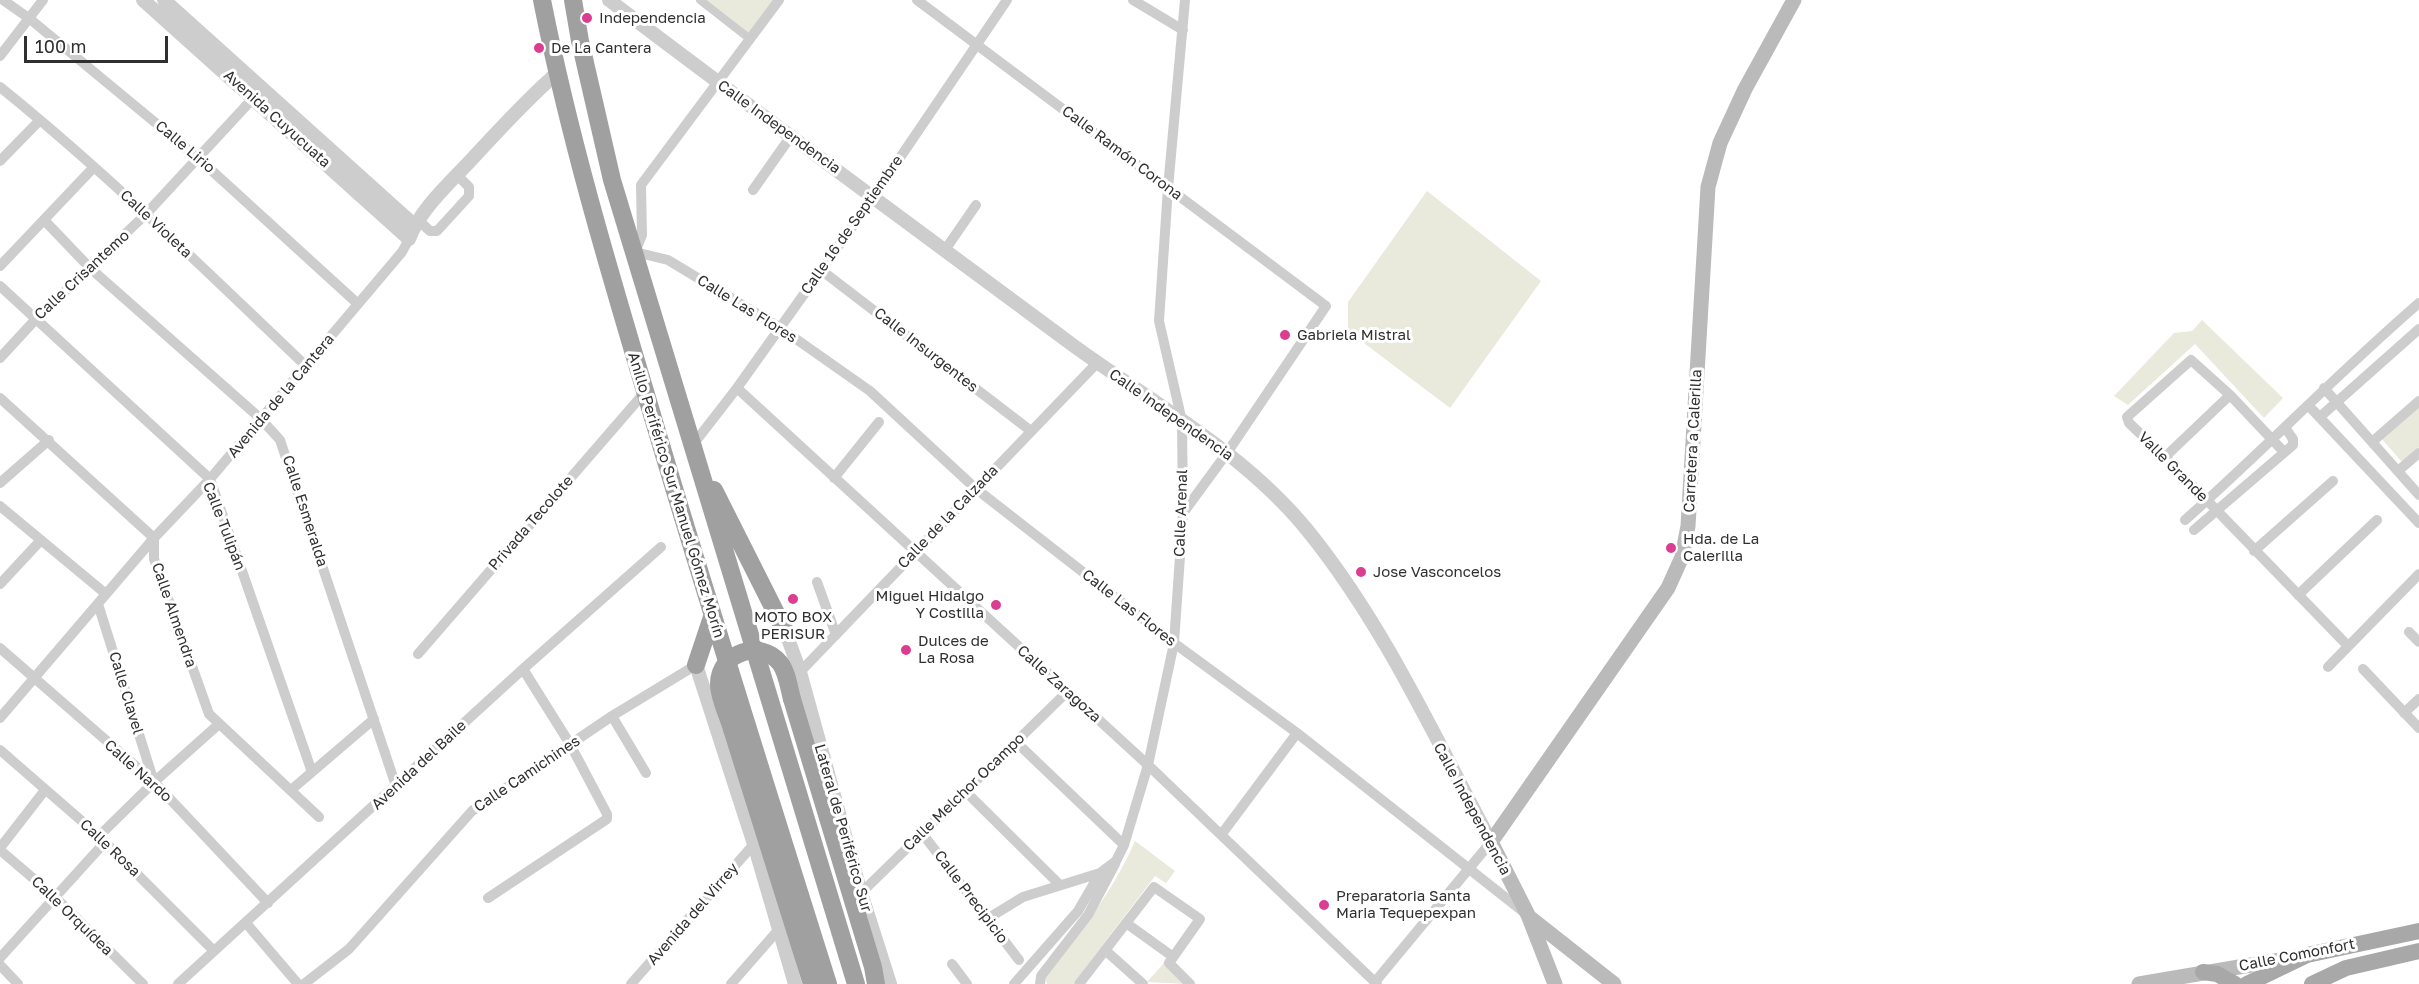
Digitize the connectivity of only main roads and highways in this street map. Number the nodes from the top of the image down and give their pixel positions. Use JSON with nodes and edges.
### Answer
{"nodes":[{"id":1,"x":542,"y":0,"type":"edge"},
{"id":2,"x":573,"y":0,"type":"edge"},
{"id":3,"x":1794,"y":0,"type":"edge"},
{"id":4,"x":692,"y":446,"type":"junction"},
{"id":5,"x":712,"y":617,"type":"junction"},
{"id":6,"x":786,"y":633,"type":"road end"},
{"id":7,"x":696,"y":665,"type":"road end"},
{"id":8,"x":1491,"y":842,"type":"joint"},
{"id":9,"x":1528,"y":915,"type":"junction"},
{"id":10,"x":2419,"y":931,"type":"edge"},
{"id":11,"x":2419,"y":951,"type":"edge"},
{"id":12,"x":2307,"y":955,"type":"junction"},
{"id":13,"x":2203,"y":972,"type":"junction"},
{"id":14,"x":812,"y":984,"type":"edge"},
{"id":15,"x":828,"y":984,"type":"edge"},
{"id":16,"x":856,"y":984,"type":"edge"},
{"id":17,"x":876,"y":984,"type":"edge"},
{"id":18,"x":1555,"y":984,"type":"edge"},
{"id":19,"x":1614,"y":984,"type":"edge"},
{"id":20,"x":2139,"y":984,"type":"edge"},
{"id":21,"x":2235,"y":984,"type":"edge"},
{"id":22,"x":2247,"y":984,"type":"edge"},
{"id":23,"x":2312,"y":984,"type":"edge"}],
"edges":[{"from":1,"to":5,"type":"highway","name":"Anillo Periférico Sur Manuel Gómez Morín"},
{"from":2,"to":4,"type":"highway","name":"Anillo Periférico Sur Manuel Gómez Morín"},
{"from":3,"to":8,"type":"main road","name":"Carretera a Calerilla"},
{"from":4,"to":6,"type":"highway"},
{"from":4,"to":16,"type":"highway","name":"Anillo Periférico Sur Manuel Gómez Morín"},
{"from":5,"to":7,"type":"highway"},
{"from":5,"to":15,"type":"highway","name":"Anillo Periférico Sur Manuel Gómez Morín"},
{"from":8,"to":9,"type":"main road","name":"Calle Independencia"},
{"from":9,"to":18,"type":"main road","name":"Calle Independencia"},
{"from":9,"to":19,"type":"main road","name":"Calle Las Flores"},
{"from":10,"to":12,"type":"main road","name":"Calle Comonfort"},
{"from":11,"to":23,"type":"main road","name":"Calle Comonfort"},
{"from":12,"to":13,"type":"main road","name":"Calle Comonfort"},
{"from":12,"to":22,"type":"main road"},
{"from":13,"to":20,"type":"main road","name":"Calle Comonfort"},
{"from":13,"to":21,"type":"main road"},
{"from":14,"to":17,"type":"highway","bridge":true}]}
